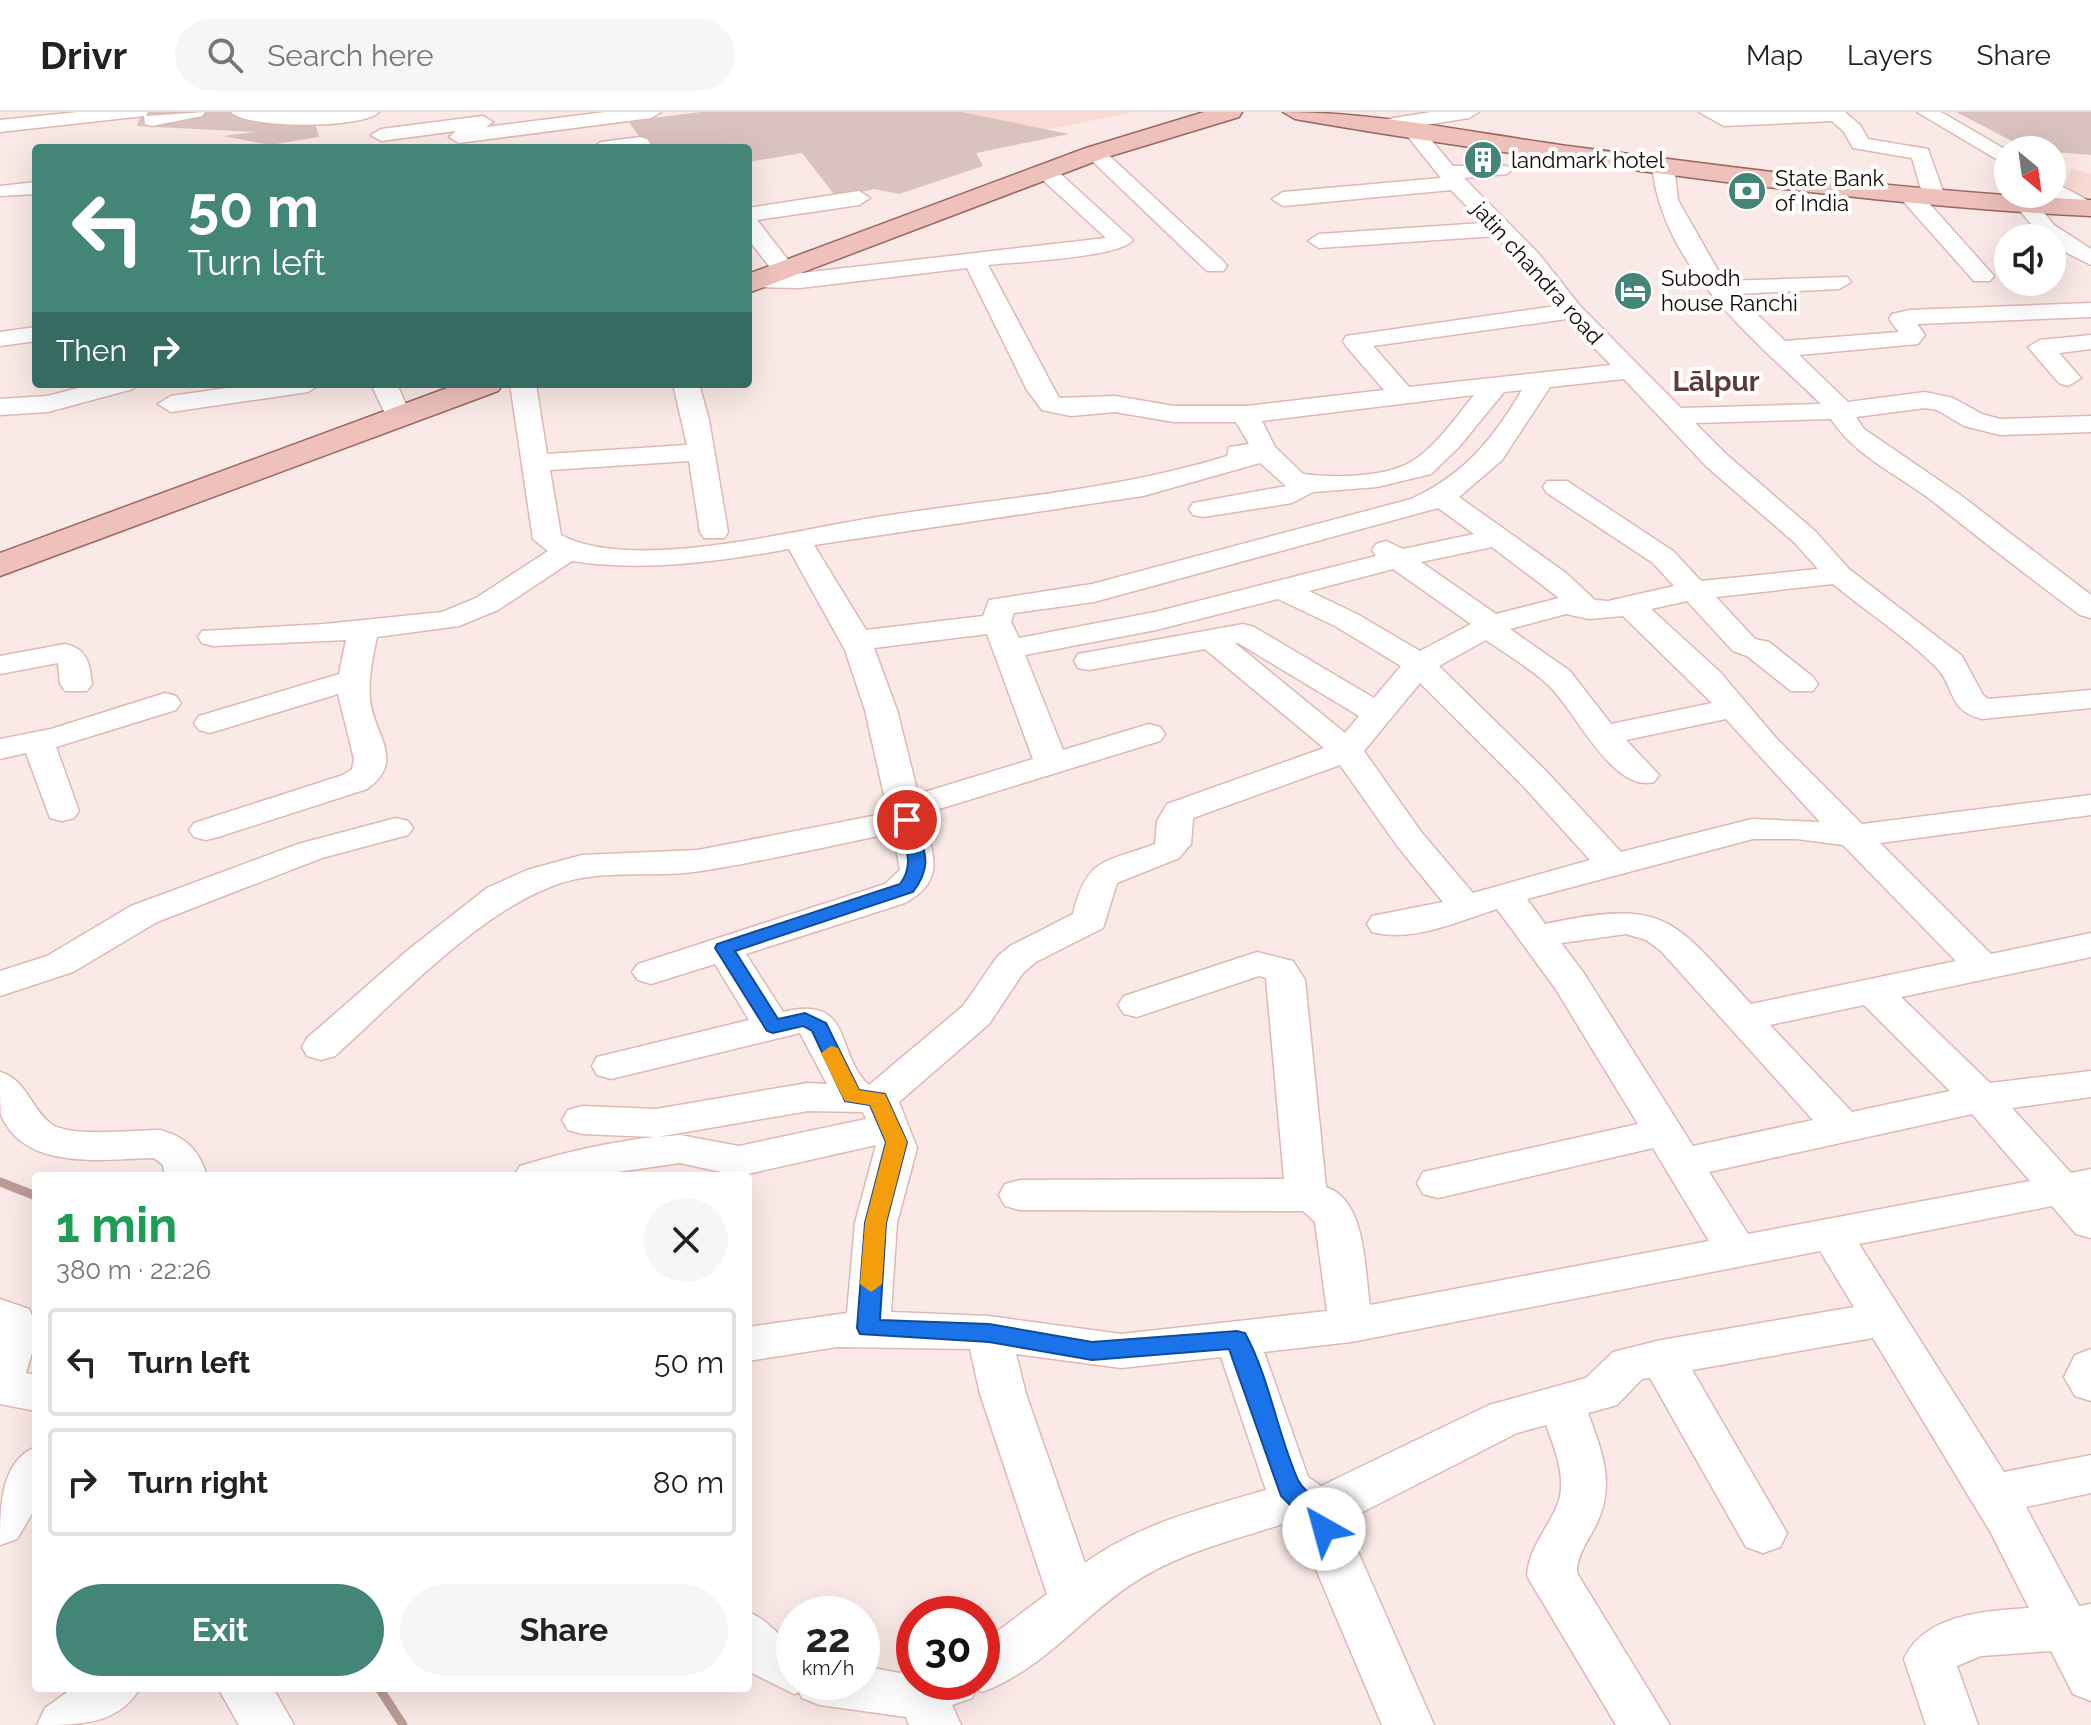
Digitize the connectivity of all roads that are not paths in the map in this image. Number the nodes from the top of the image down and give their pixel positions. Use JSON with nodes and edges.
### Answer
{"nodes":[{"id":1,"x":195,"y":112,"type":"edge"},
{"id":2,"x":369,"y":112,"type":"edge"},
{"id":3,"x":651,"y":112,"type":"edge"},
{"id":4,"x":1230,"y":112,"type":"edge"},
{"id":5,"x":1295,"y":112,"type":"edge"},
{"id":6,"x":1469,"y":112,"type":"edge"},
{"id":7,"x":1709,"y":112,"type":"edge"},
{"id":8,"x":1927,"y":112,"type":"edge"},
{"id":9,"x":250,"y":114,"type":"edge"},
{"id":10,"x":1834,"y":114,"type":"edge"},
{"id":11,"x":145,"y":116,"type":"edge"},
{"id":12,"x":554,"y":117,"type":"edge"},
{"id":13,"x":0,"y":126,"type":"edge"},
{"id":14,"x":1378,"y":127,"type":"junction"},
{"id":15,"x":1415,"y":133,"type":"junction"},
{"id":16,"x":459,"y":137,"type":"edge"},
{"id":17,"x":383,"y":142,"type":"edge"},
{"id":18,"x":640,"y":143,"type":"dead end"},
{"id":19,"x":569,"y":144,"type":"edge"},
{"id":20,"x":632,"y":144,"type":"edge"},
{"id":21,"x":1994,"y":152,"type":"edge"},
{"id":22,"x":1095,"y":153,"type":"junction"},
{"id":23,"x":1663,"y":166,"type":"junction"},
{"id":24,"x":1500,"y":170,"type":"dead end"},
{"id":25,"x":1045,"y":172,"type":"junction"},
{"id":26,"x":1452,"y":178,"type":"junction"},
{"id":27,"x":32,"y":188,"type":"edge"},
{"id":28,"x":7,"y":191,"type":"dead end"},
{"id":29,"x":2066,"y":195,"type":"edge"},
{"id":30,"x":1922,"y":196,"type":"junction"},
{"id":31,"x":859,"y":198,"type":"dead end"},
{"id":32,"x":1283,"y":199,"type":"dead end"},
{"id":33,"x":1994,"y":202,"type":"edge"},
{"id":34,"x":2066,"y":207,"type":"edge"},
{"id":35,"x":2028,"y":208,"type":"edge"},
{"id":36,"x":2088,"y":208,"type":"edge"},
{"id":37,"x":752,"y":214,"type":"edge"},
{"id":38,"x":1499,"y":229,"type":"junction"},
{"id":39,"x":752,"y":230,"type":"edge"},
{"id":40,"x":1319,"y":241,"type":"dead end"},
{"id":41,"x":2091,"y":258,"type":"edge"},
{"id":42,"x":974,"y":260,"type":"junction"},
{"id":43,"x":1215,"y":266,"type":"dead end"},
{"id":44,"x":784,"y":276,"type":"junction"},
{"id":45,"x":1982,"y":276,"type":"dead end"},
{"id":46,"x":1839,"y":282,"type":"dead end"},
{"id":47,"x":752,"y":283,"type":"edge"},
{"id":48,"x":986,"y":284,"type":"junction"},
{"id":49,"x":1716,"y":288,"type":"junction"},
{"id":50,"x":2091,"y":310,"type":"edge"},
{"id":51,"x":1572,"y":311,"type":"junction"},
{"id":52,"x":32,"y":335,"type":"edge"},
{"id":53,"x":0,"y":339,"type":"edge"},
{"id":54,"x":2091,"y":342,"type":"edge"},
{"id":55,"x":1778,"y":349,"type":"junction"},
{"id":56,"x":1627,"y":371,"type":"junction"},
{"id":57,"x":2068,"y":378,"type":"dead end"},
{"id":58,"x":1541,"y":380,"type":"junction"},
{"id":59,"x":1496,"y":385,"type":"junction"},
{"id":60,"x":110,"y":388,"type":"edge"},
{"id":61,"x":281,"y":388,"type":"edge"},
{"id":62,"x":386,"y":388,"type":"edge"},
{"id":63,"x":476,"y":388,"type":"edge"},
{"id":64,"x":524,"y":388,"type":"edge"},
{"id":65,"x":687,"y":388,"type":"edge"},
{"id":66,"x":1401,"y":393,"type":"junction"},
{"id":67,"x":171,"y":404,"type":"dead end"},
{"id":68,"x":0,"y":407,"type":"edge"},
{"id":69,"x":1839,"y":411,"type":"junction"},
{"id":70,"x":1670,"y":412,"type":"junction"},
{"id":71,"x":1250,"y":414,"type":"junction"},
{"id":72,"x":398,"y":416,"type":"junction"},
{"id":73,"x":2091,"y":424,"type":"edge"},
{"id":74,"x":1263,"y":450,"type":"junction"},
{"id":75,"x":701,"y":452,"type":"junction"},
{"id":76,"x":535,"y":463,"type":"junction"},
{"id":77,"x":1092,"y":470,"type":"dead end"},
{"id":78,"x":1377,"y":479,"type":"junction"},
{"id":79,"x":1309,"y":484,"type":"junction"},
{"id":80,"x":1557,"y":487,"type":"dead end"},
{"id":81,"x":1441,"y":497,"type":"junction"},
{"id":82,"x":1203,"y":509,"type":"dead end"},
{"id":83,"x":1403,"y":510,"type":"junction"},
{"id":84,"x":1353,"y":525,"type":"junction"},
{"id":85,"x":714,"y":532,"type":"dead end"},
{"id":86,"x":1498,"y":537,"type":"junction"},
{"id":87,"x":796,"y":538,"type":"junction"},
{"id":88,"x":566,"y":552,"type":"junction"},
{"id":89,"x":1398,"y":559,"type":"junction"},
{"id":90,"x":0,"y":565,"type":"edge"},
{"id":91,"x":1839,"y":575,"type":"junction"},
{"id":92,"x":1284,"y":590,"type":"junction"},
{"id":93,"x":1691,"y":591,"type":"junction"},
{"id":94,"x":1630,"y":606,"type":"junction"},
{"id":95,"x":2091,"y":609,"type":"edge"},
{"id":96,"x":1589,"y":610,"type":"junction"},
{"id":97,"x":1490,"y":626,"type":"junction"},
{"id":98,"x":363,"y":630,"type":"junction"},
{"id":99,"x":1003,"y":635,"type":"junction"},
{"id":100,"x":213,"y":637,"type":"dead end"},
{"id":101,"x":1210,"y":638,"type":"junction"},
{"id":102,"x":855,"y":641,"type":"junction"},
{"id":103,"x":1089,"y":661,"type":"dead end"},
{"id":104,"x":1419,"y":664,"type":"junction"},
{"id":105,"x":0,"y":665,"type":"edge"},
{"id":106,"x":354,"y":679,"type":"junction"},
{"id":107,"x":76,"y":684,"type":"dead end"},
{"id":108,"x":1802,"y":684,"type":"dead end"},
{"id":109,"x":165,"y":703,"type":"dead end"},
{"id":110,"x":2085,"y":707,"type":"edge"},
{"id":111,"x":1733,"y":708,"type":"junction"},
{"id":112,"x":1378,"y":714,"type":"junction"},
{"id":113,"x":210,"y":723,"type":"dead end"},
{"id":114,"x":1149,"y":734,"type":"dead end"},
{"id":115,"x":1603,"y":735,"type":"junction"},
{"id":116,"x":37,"y":742,"type":"junction"},
{"id":117,"x":0,"y":749,"type":"edge"},
{"id":118,"x":1347,"y":751,"type":"junction"},
{"id":119,"x":1052,"y":765,"type":"junction"},
{"id":120,"x":1642,"y":775,"type":"dead end"},
{"id":121,"x":2091,"y":805,"type":"edge"},
{"id":122,"x":62,"y":811,"type":"dead end"},
{"id":123,"x":905,"y":814,"type":"junction"},
{"id":124,"x":396,"y":828,"type":"dead end"},
{"id":125,"x":206,"y":830,"type":"dead end"},
{"id":126,"x":1851,"y":836,"type":"junction"},
{"id":127,"x":1613,"y":864,"type":"junction"},
{"id":128,"x":1504,"y":894,"type":"junction"},
{"id":129,"x":1465,"y":906,"type":"junction"},
{"id":130,"x":1385,"y":924,"type":"dead end"},
{"id":131,"x":1537,"y":937,"type":"junction"},
{"id":132,"x":2091,"y":945,"type":"edge"},
{"id":133,"x":724,"y":948,"type":"junction"},
{"id":134,"x":1984,"y":968,"type":"junction"},
{"id":135,"x":651,"y":972,"type":"dead end"},
{"id":136,"x":0,"y":984,"type":"edge"},
{"id":137,"x":1870,"y":989,"type":"junction"},
{"id":138,"x":1137,"y":1005,"type":"dead end"},
{"id":139,"x":1743,"y":1018,"type":"junction"},
{"id":140,"x":773,"y":1027,"type":"junction"},
{"id":141,"x":321,"y":1047,"type":"dead end"},
{"id":142,"x":611,"y":1066,"type":"dead end"},
{"id":143,"x":2091,"y":1084,"type":"edge"},
{"id":144,"x":0,"y":1085,"type":"edge"},
{"id":145,"x":1981,"y":1098,"type":"junction"},
{"id":146,"x":873,"y":1108,"type":"junction"},
{"id":147,"x":582,"y":1120,"type":"dead end"},
{"id":148,"x":1842,"y":1127,"type":"junction"},
{"id":149,"x":1673,"y":1147,"type":"junction"},
{"id":150,"x":185,"y":1172,"type":"edge"},
{"id":151,"x":550,"y":1172,"type":"edge"},
{"id":152,"x":1438,"y":1183,"type":"dead end"},
{"id":153,"x":2078,"y":1187,"type":"edge"},
{"id":154,"x":1020,"y":1195,"type":"dead end"},
{"id":155,"x":1306,"y":1196,"type":"junction"},
{"id":156,"x":2091,"y":1223,"type":"edge"},
{"id":157,"x":1830,"y":1232,"type":"junction"},
{"id":158,"x":1738,"y":1253,"type":"junction"},
{"id":159,"x":0,"y":1316,"type":"edge"},
{"id":160,"x":1884,"y":1319,"type":"junction"},
{"id":161,"x":1351,"y":1325,"type":"junction"},
{"id":162,"x":868,"y":1328,"type":"junction"},
{"id":163,"x":989,"y":1333,"type":"junction"},
{"id":164,"x":1237,"y":1339,"type":"junction"},
{"id":165,"x":752,"y":1343,"type":"edge"},
{"id":166,"x":1661,"y":1357,"type":"junction"},
{"id":167,"x":2091,"y":1367,"type":"edge"},
{"id":168,"x":2091,"y":1383,"type":"edge"},
{"id":169,"x":0,"y":1385,"type":"edge"},
{"id":170,"x":32,"y":1392,"type":"edge"},
{"id":171,"x":1562,"y":1403,"type":"junction"},
{"id":172,"x":32,"y":1473,"type":"edge"},
{"id":173,"x":2091,"y":1474,"type":"edge"},
{"id":174,"x":1992,"y":1494,"type":"junction"},
{"id":175,"x":1311,"y":1506,"type":"junction"},
{"id":176,"x":0,"y":1525,"type":"edge"},
{"id":177,"x":1763,"y":1533,"type":"dead end"},
{"id":178,"x":1074,"y":1602,"type":"junction"},
{"id":179,"x":2078,"y":1628,"type":"edge"},
{"id":180,"x":752,"y":1642,"type":"edge"},
{"id":181,"x":1000,"y":1658,"type":"edge"},
{"id":182,"x":776,"y":1663,"type":"edge"},
{"id":183,"x":2091,"y":1678,"type":"edge"},
{"id":184,"x":108,"y":1692,"type":"edge"},
{"id":185,"x":247,"y":1692,"type":"edge"},
{"id":186,"x":63,"y":1725,"type":"edge"},
{"id":187,"x":268,"y":1725,"type":"edge"},
{"id":188,"x":1408,"y":1725,"type":"edge"},
{"id":189,"x":1644,"y":1725,"type":"edge"},
{"id":190,"x":1952,"y":1725,"type":"edge"}],
"edges":[{"from":1,"to":11,"type":"street"},
{"from":2,"to":9,"type":"street"},
{"from":2,"to":17,"type":"street"},
{"from":3,"to":12,"type":"street"},
{"from":4,"to":22,"type":"main road"},
{"from":5,"to":14,"type":"main road"},
{"from":6,"to":14,"type":"street"},
{"from":7,"to":10,"type":"street"},
{"from":8,"to":21,"type":"street"},
{"from":10,"to":30,"type":"street"},
{"from":11,"to":13,"type":"street"},
{"from":12,"to":16,"type":"street"},
{"from":12,"to":19,"type":"street"},
{"from":14,"to":15,"type":"main road"},
{"from":15,"to":23,"type":"main road"},
{"from":15,"to":26,"type":"street","name":"jatin chandra road"},
{"from":16,"to":17,"type":"street"},
{"from":18,"to":20,"type":"street"},
{"from":22,"to":25,"type":"main road"},
{"from":22,"to":43,"type":"street"},
{"from":23,"to":30,"type":"main road"},
{"from":23,"to":49,"type":"street"},
{"from":24,"to":26,"type":"street"},
{"from":25,"to":42,"type":"street"},
{"from":25,"to":44,"type":"main road"},
{"from":26,"to":32,"type":"street"},
{"from":26,"to":38,"type":"street","name":"jatin chandra road"},
{"from":27,"to":28,"type":"street"},
{"from":29,"to":36,"type":"street"},
{"from":30,"to":33,"type":"main road"},
{"from":30,"to":45,"type":"street"},
{"from":31,"to":37,"type":"street"},
{"from":34,"to":36,"type":"main road"},
{"from":35,"to":41,"type":"street"},
{"from":38,"to":40,"type":"street"},
{"from":38,"to":51,"type":"street","name":"jatin chandra road"},
{"from":39,"to":44,"type":"street"},
{"from":42,"to":44,"type":"street"},
{"from":42,"to":48,"type":"street"},
{"from":44,"to":47,"type":"main road"},
{"from":44,"to":48,"type":"street"},
{"from":46,"to":49,"type":"street"},
{"from":48,"to":71,"type":"street"},
{"from":49,"to":55,"type":"street"},
{"from":50,"to":55,"type":"street"},
{"from":51,"to":56,"type":"street","name":"jatin chandra road"},
{"from":51,"to":66,"type":"street"},
{"from":52,"to":53,"type":"street"},
{"from":54,"to":57,"type":"street"},
{"from":55,"to":69,"type":"street"},
{"from":56,"to":58,"type":"street"},
{"from":56,"to":70,"type":"street","name":"jatin chandra road"},
{"from":58,"to":59,"type":"street"},
{"from":58,"to":81,"type":"street"},
{"from":59,"to":66,"type":"street"},
{"from":59,"to":78,"type":"street"},
{"from":60,"to":68,"type":"street"},
{"from":61,"to":67,"type":"street"},
{"from":62,"to":72,"type":"street"},
{"from":63,"to":72,"type":"main road"},
{"from":64,"to":76,"type":"street"},
{"from":65,"to":75,"type":"street"},
{"from":66,"to":71,"type":"street"},
{"from":69,"to":70,"type":"street"},
{"from":69,"to":73,"type":"street"},
{"from":69,"to":95,"type":"street"},
{"from":70,"to":91,"type":"street","name":"jatin chandra road"},
{"from":71,"to":74,"type":"street"},
{"from":72,"to":90,"type":"main road"},
{"from":74,"to":77,"type":"street"},
{"from":74,"to":79,"type":"street"},
{"from":74,"to":87,"type":"street"},
{"from":75,"to":76,"type":"street"},
{"from":75,"to":85,"type":"street"},
{"from":76,"to":88,"type":"street"},
{"from":78,"to":79,"type":"street"},
{"from":78,"to":83,"type":"street"},
{"from":79,"to":82,"type":"street"},
{"from":79,"to":84,"type":"street"},
{"from":80,"to":93,"type":"street"},
{"from":81,"to":83,"type":"street"},
{"from":81,"to":86,"type":"street"},
{"from":83,"to":84,"type":"street"},
{"from":84,"to":89,"type":"street"},
{"from":84,"to":99,"type":"street"},
{"from":86,"to":89,"type":"street"},
{"from":86,"to":96,"type":"street"},
{"from":87,"to":88,"type":"street"},
{"from":87,"to":102,"type":"street"},
{"from":88,"to":98,"type":"street"},
{"from":89,"to":92,"type":"street"},
{"from":89,"to":97,"type":"street"},
{"from":91,"to":93,"type":"street"},
{"from":91,"to":110,"type":"street","name":"jatin chandra road"},
{"from":92,"to":99,"type":"street"},
{"from":92,"to":104,"type":"street"},
{"from":93,"to":94,"type":"street"},
{"from":93,"to":108,"type":"street"},
{"from":94,"to":96,"type":"street"},
{"from":94,"to":111,"type":"street"},
{"from":96,"to":97,"type":"street"},
{"from":97,"to":104,"type":"street"},
{"from":97,"to":115,"type":"street"},
{"from":98,"to":100,"type":"street"},
{"from":98,"to":106,"type":"street"},
{"from":99,"to":102,"type":"street"},
{"from":99,"to":119,"type":"street"},
{"from":101,"to":103,"type":"street"},
{"from":101,"to":112,"type":"street"},
{"from":101,"to":118,"type":"street"},
{"from":102,"to":123,"type":"street"},
{"from":104,"to":112,"type":"street"},
{"from":104,"to":127,"type":"street"},
{"from":105,"to":107,"type":"street"},
{"from":106,"to":113,"type":"street"},
{"from":106,"to":125,"type":"street"},
{"from":109,"to":116,"type":"street"},
{"from":111,"to":115,"type":"street"},
{"from":111,"to":126,"type":"street"},
{"from":112,"to":118,"type":"street"},
{"from":114,"to":119,"type":"street"},
{"from":115,"to":120,"type":"street"},
{"from":116,"to":117,"type":"street"},
{"from":116,"to":122,"type":"street"},
{"from":118,"to":129,"type":"street"},
{"from":118,"to":146,"type":"street"},
{"from":119,"to":123,"type":"street"},
{"from":121,"to":126,"type":"street"},
{"from":123,"to":133,"type":"street"},
{"from":123,"to":141,"type":"street"},
{"from":124,"to":136,"type":"street"},
{"from":126,"to":127,"type":"street"},
{"from":126,"to":134,"type":"street"},
{"from":127,"to":128,"type":"street"},
{"from":128,"to":129,"type":"street"},
{"from":128,"to":131,"type":"street"},
{"from":129,"to":130,"type":"street"},
{"from":131,"to":139,"type":"street"},
{"from":131,"to":149,"type":"street"},
{"from":132,"to":134,"type":"street"},
{"from":133,"to":135,"type":"street"},
{"from":133,"to":140,"type":"street"},
{"from":134,"to":137,"type":"street"},
{"from":137,"to":139,"type":"street"},
{"from":137,"to":145,"type":"street"},
{"from":138,"to":155,"type":"street"},
{"from":139,"to":148,"type":"street"},
{"from":140,"to":142,"type":"street"},
{"from":140,"to":146,"type":"street"},
{"from":143,"to":145,"type":"street"},
{"from":144,"to":150,"type":"street"},
{"from":145,"to":148,"type":"street"},
{"from":145,"to":153,"type":"street"},
{"from":146,"to":147,"type":"street"},
{"from":146,"to":151,"type":"street"},
{"from":146,"to":162,"type":"street"},
{"from":148,"to":149,"type":"street"},
{"from":149,"to":152,"type":"street"},
{"from":149,"to":158,"type":"street"},
{"from":153,"to":156,"type":"street"},
{"from":153,"to":157,"type":"street"},
{"from":154,"to":155,"type":"street"},
{"from":155,"to":161,"type":"street"},
{"from":157,"to":158,"type":"street"},
{"from":157,"to":160,"type":"street"},
{"from":158,"to":161,"type":"street"},
{"from":159,"to":169,"type":"street"},
{"from":160,"to":166,"type":"street"},
{"from":160,"to":174,"type":"street"},
{"from":161,"to":164,"type":"street"},
{"from":162,"to":163,"type":"street"},
{"from":162,"to":165,"type":"street"},
{"from":163,"to":164,"type":"street"},
{"from":163,"to":178,"type":"street"},
{"from":164,"to":175,"type":"street"},
{"from":166,"to":171,"type":"street"},
{"from":166,"to":177,"type":"street"},
{"from":167,"to":168,"type":"street"},
{"from":169,"to":170,"type":"street"},
{"from":171,"to":175,"type":"street"},
{"from":171,"to":189,"type":"street"},
{"from":172,"to":176,"type":"street"},
{"from":173,"to":174,"type":"street"},
{"from":174,"to":179,"type":"street"},
{"from":175,"to":178,"type":"street"},
{"from":175,"to":188,"type":"street"},
{"from":178,"to":181,"type":"street"},
{"from":179,"to":183,"type":"street"},
{"from":179,"to":190,"type":"street"},
{"from":180,"to":182,"type":"street"},
{"from":184,"to":186,"type":"street"},
{"from":185,"to":187,"type":"street"}]}
